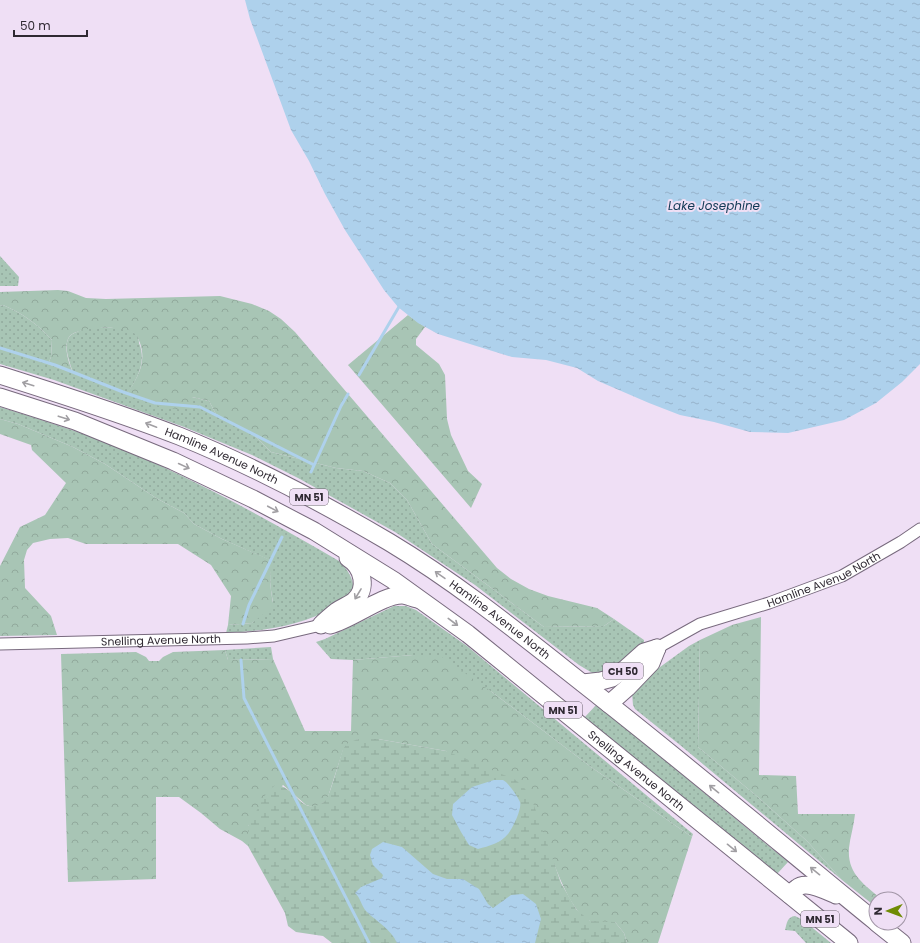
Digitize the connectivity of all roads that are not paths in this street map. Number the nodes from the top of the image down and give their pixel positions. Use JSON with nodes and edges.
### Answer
{"nodes":[{"id":1,"x":0,"y":375,"type":"edge"},
{"id":2,"x":0,"y":397,"type":"edge"},
{"id":3,"x":293,"y":520,"type":"junction"},
{"id":4,"x":920,"y":529,"type":"edge"},
{"id":5,"x":421,"y":600,"type":"junction"},
{"id":6,"x":321,"y":625,"type":"junction"},
{"id":7,"x":0,"y":644,"type":"edge"},
{"id":8,"x":657,"y":648,"type":"junction"},
{"id":9,"x":583,"y":683,"type":"junction"},
{"id":10,"x":609,"y":704,"type":"junction"},
{"id":11,"x":790,"y":895,"type":"junction"},
{"id":12,"x":856,"y":905,"type":"junction"},
{"id":13,"x":868,"y":915,"type":"edge"},
{"id":14,"x":888,"y":931,"type":"edge"},
{"id":15,"x":849,"y":943,"type":"edge"},
{"id":16,"x":902,"y":943,"type":"edge"}],
"edges":[{"from":9,"to":1,"type":"highway","name":"Hamline Avenue North","number":"MN 51","one_way":true},
{"from":2,"to":3,"type":"highway","number":"MN 51","one_way":true},
{"from":3,"to":5,"type":"highway","number":"MN 51"},
{"from":3,"to":6,"type":"highway","one_way":true},
{"from":4,"to":8,"type":"street","name":"Hamline Avenue North","number":"CH 50"},
{"from":5,"to":6,"type":"highway"},
{"from":5,"to":11,"type":"highway","name":"Snelling Avenue North","number":"MN 51","one_way":true},
{"from":6,"to":7,"type":"street","name":"Snelling Avenue North"},
{"from":8,"to":9,"type":"highway","number":"CH 50"},
{"from":8,"to":10,"type":"highway","number":"CH 50"},
{"from":9,"to":10,"type":"highway","number":"MN 51"},
{"from":12,"to":10,"type":"highway","number":"MN 51","one_way":true},
{"from":11,"to":12,"type":"highway"},
{"from":11,"to":15,"type":"highway","name":"Snelling Avenue North","number":"MN 51"},
{"from":12,"to":13,"type":"highway","number":"MN 51"},
{"from":14,"to":16,"type":"highway","number":"MN 51"}]}
